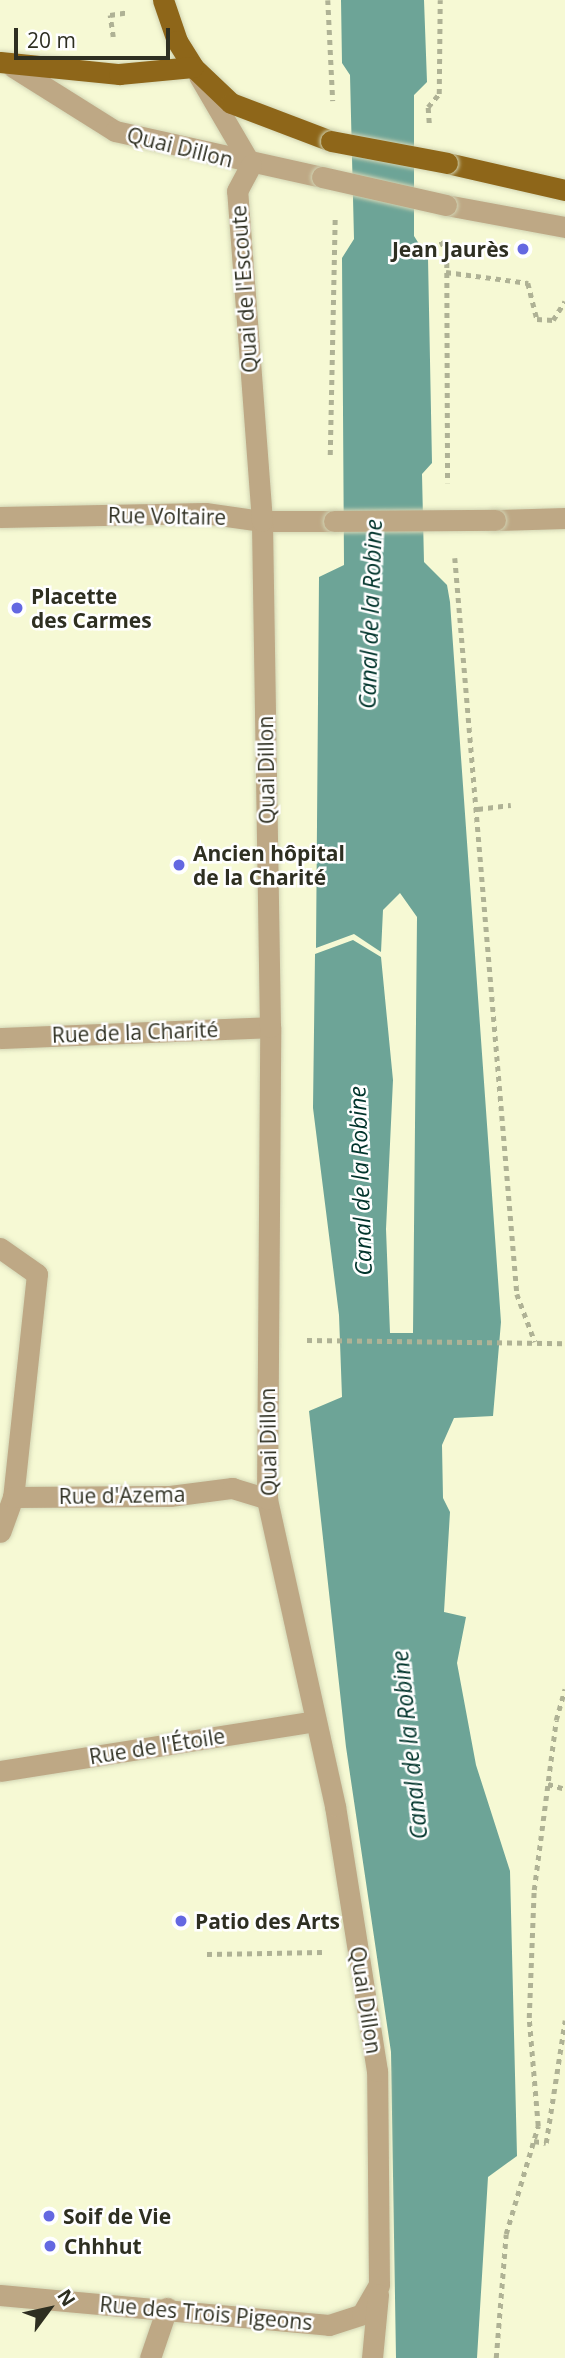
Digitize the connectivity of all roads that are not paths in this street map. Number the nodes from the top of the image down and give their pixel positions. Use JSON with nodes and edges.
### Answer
{"nodes":[{"id":1,"x":163,"y":0,"type":"edge"},
{"id":2,"x":6,"y":64,"type":"edge"},
{"id":3,"x":193,"y":67,"type":"junction"},
{"id":4,"x":251,"y":164,"type":"junction"},
{"id":5,"x":565,"y":190,"type":"edge"},
{"id":6,"x":556,"y":225,"type":"edge"},
{"id":7,"x":565,"y":239,"type":"edge"},
{"id":8,"x":0,"y":517,"type":"edge"},
{"id":9,"x":565,"y":518,"type":"edge"},
{"id":10,"x":261,"y":521,"type":"junction"},
{"id":11,"x":270,"y":1027,"type":"junction"},
{"id":12,"x":0,"y":1038,"type":"edge"},
{"id":13,"x":0,"y":1248,"type":"edge"},
{"id":14,"x":13,"y":1497,"type":"junction"},
{"id":15,"x":267,"y":1499,"type":"junction"},
{"id":16,"x":0,"y":1532,"type":"edge"},
{"id":17,"x":314,"y":1720,"type":"junction"},
{"id":18,"x":0,"y":1771,"type":"edge"},
{"id":19,"x":379,"y":2285,"type":"junction"},
{"id":20,"x":0,"y":2295,"type":"edge"},
{"id":21,"x":167,"y":2308,"type":"junction"},
{"id":22,"x":150,"y":2358,"type":"edge"},
{"id":23,"x":372,"y":2358,"type":"edge"}],
"edges":[{"from":1,"to":3,"type":"main road"},
{"from":2,"to":3,"type":"main road"},
{"from":2,"to":4,"type":"street","name":"Quai Dillon"},
{"from":3,"to":4,"type":"street"},
{"from":3,"to":5,"type":"main road","bridge":true},
{"from":4,"to":6,"type":"street","name":"Quai Dillon","bridge":true},
{"from":4,"to":10,"type":"street","name":"Quai de l'Escoute"},
{"from":6,"to":7,"type":"street"},
{"from":8,"to":10,"type":"street","name":"Rue Voltaire"},
{"from":9,"to":10,"type":"street","name":"Rue Voltaire","bridge":true},
{"from":10,"to":11,"type":"street","name":"Quai Dillon"},
{"from":11,"to":12,"type":"street","name":"Rue de la Charité"},
{"from":11,"to":15,"type":"street","name":"Quai Dillon"},
{"from":13,"to":14,"type":"street"},
{"from":14,"to":15,"type":"street","name":"Rue d'Azema"},
{"from":14,"to":16,"type":"street"},
{"from":15,"to":17,"type":"street","name":"Quai Dillon"},
{"from":17,"to":18,"type":"street","name":"Rue de l'Étoile"},
{"from":17,"to":19,"type":"street","name":"Quai Dillon"},
{"from":19,"to":21,"type":"street","name":"Rue des Trois Pigeons"},
{"from":19,"to":23,"type":"street","name":"Quai Dillon"},
{"from":20,"to":21,"type":"street","name":"Rue des Trois Pigeons"},
{"from":21,"to":22,"type":"street"}]}
